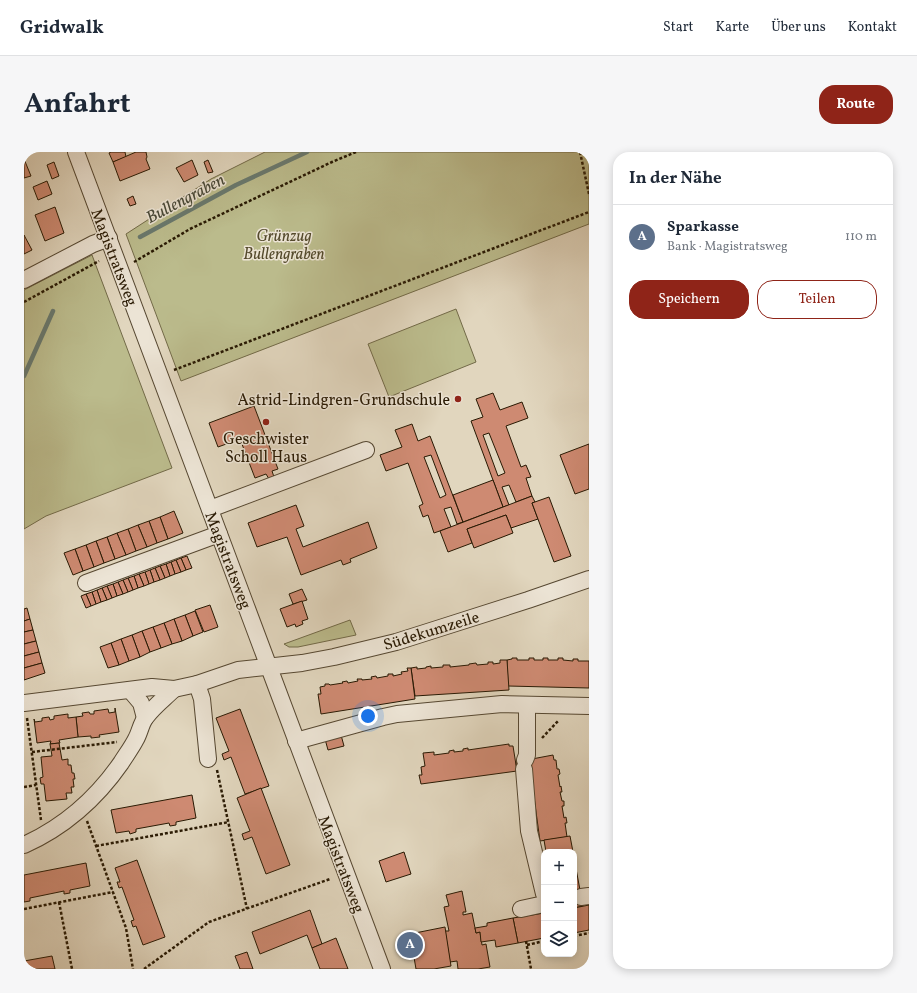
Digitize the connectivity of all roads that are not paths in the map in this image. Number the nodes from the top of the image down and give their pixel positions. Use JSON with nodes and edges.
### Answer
{"nodes":[{"id":1,"x":76,"y":152,"type":"edge"},
{"id":2,"x":109,"y":238,"type":"junction"},
{"id":3,"x":24,"y":280,"type":"edge"},
{"id":4,"x":366,"y":450,"type":"dead end"},
{"id":5,"x":210,"y":509,"type":"junction"},
{"id":6,"x":219,"y":534,"type":"junction"},
{"id":7,"x":589,"y":579,"type":"edge"},
{"id":8,"x":86,"y":583,"type":"dead end"},
{"id":9,"x":268,"y":666,"type":"junction"},
{"id":10,"x":197,"y":684,"type":"junction"},
{"id":11,"x":174,"y":689,"type":"junction"},
{"id":12,"x":130,"y":690,"type":"junction"},
{"id":13,"x":527,"y":705,"type":"junction"},
{"id":14,"x":589,"y":706,"type":"edge"},
{"id":15,"x":26,"y":710,"type":"edge"},
{"id":16,"x":145,"y":718,"type":"junction"},
{"id":17,"x":296,"y":741,"type":"junction"},
{"id":18,"x":208,"y":759,"type":"road end"},
{"id":19,"x":24,"y":845,"type":"edge"},
{"id":20,"x":542,"y":885,"type":"edge"},
{"id":21,"x":541,"y":905,"type":"edge"},
{"id":22,"x":521,"y":909,"type":"dead end"},
{"id":23,"x":382,"y":969,"type":"edge"}],
"edges":[{"from":1,"to":2,"type":"street","name":"Magistratsweg"},
{"from":2,"to":3,"type":"street"},
{"from":2,"to":5,"type":"street","name":"Magistratsweg"},
{"from":4,"to":5,"type":"street"},
{"from":5,"to":6,"type":"street","name":"Magistratsweg"},
{"from":6,"to":8,"type":"street"},
{"from":6,"to":9,"type":"street","name":"Magistratsweg"},
{"from":7,"to":9,"type":"street","name":"Südekumzeile"},
{"from":9,"to":10,"type":"street","name":"Südekumzeile"},
{"from":9,"to":17,"type":"street","name":"Magistratsweg"},
{"from":10,"to":11,"type":"street","name":"Südekumzeile"},
{"from":10,"to":18,"type":"street"},
{"from":11,"to":12,"type":"street","name":"Südekumzeile"},
{"from":11,"to":16,"type":"street"},
{"from":12,"to":15,"type":"street","name":"Südekumzeile"},
{"from":12,"to":16,"type":"street"},
{"from":13,"to":14,"type":"street"},
{"from":13,"to":17,"type":"street"},
{"from":13,"to":20,"type":"street"},
{"from":16,"to":19,"type":"street"},
{"from":17,"to":23,"type":"street","name":"Magistratsweg"},
{"from":21,"to":22,"type":"street"}]}
